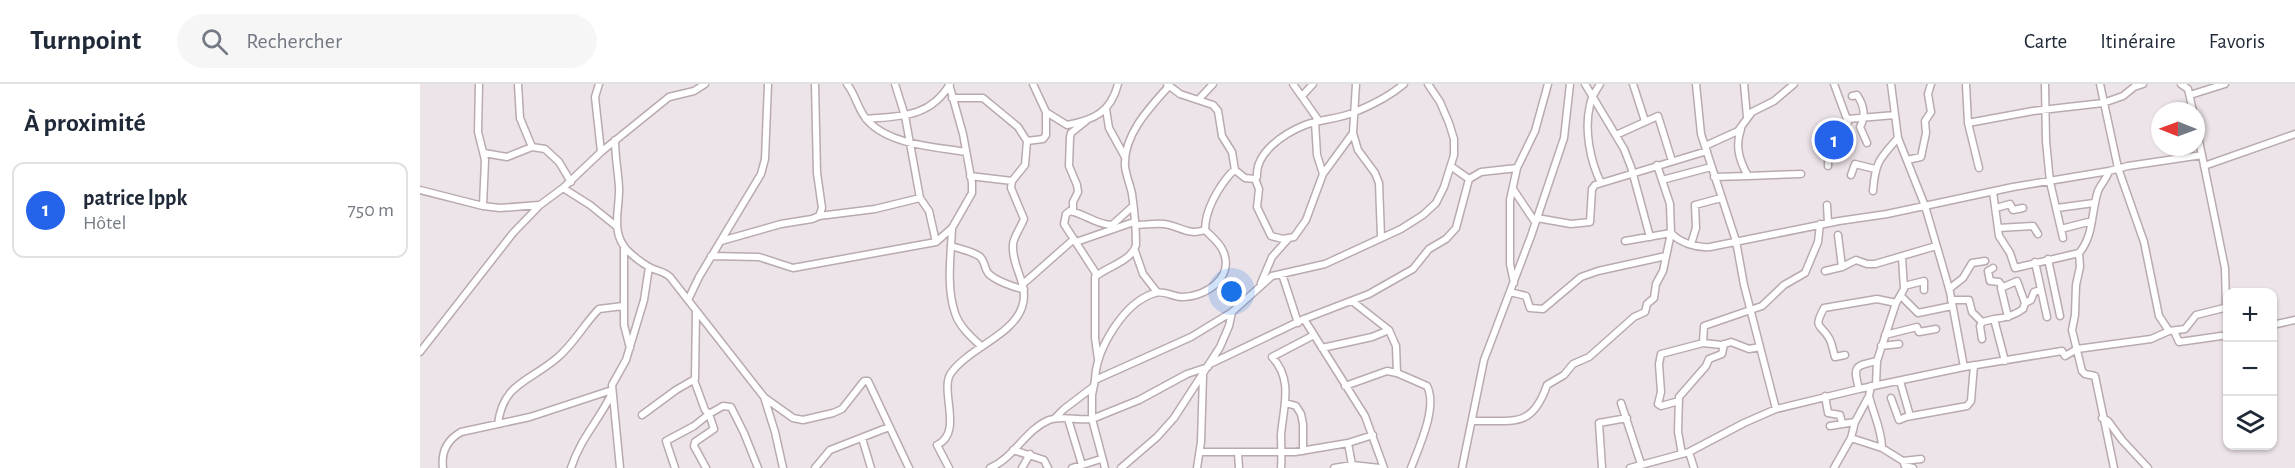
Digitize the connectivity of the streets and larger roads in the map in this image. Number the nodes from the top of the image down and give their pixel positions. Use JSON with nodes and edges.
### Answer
{"nodes":[{"id":1,"x":479,"y":84,"type":"edge"},
{"id":2,"x":518,"y":84,"type":"edge"},
{"id":3,"x":599,"y":84,"type":"edge"},
{"id":4,"x":705,"y":84,"type":"edge"},
{"id":5,"x":768,"y":84,"type":"edge"},
{"id":6,"x":814,"y":84,"type":"edge"},
{"id":7,"x":847,"y":84,"type":"edge"},
{"id":8,"x":895,"y":84,"type":"edge"},
{"id":9,"x":950,"y":84,"type":"edge"},
{"id":10,"x":1033,"y":84,"type":"edge"},
{"id":11,"x":1118,"y":84,"type":"edge"},
{"id":12,"x":1213,"y":84,"type":"edge"},
{"id":13,"x":1293,"y":84,"type":"edge"},
{"id":14,"x":1313,"y":84,"type":"edge"},
{"id":15,"x":1356,"y":84,"type":"edge"},
{"id":16,"x":1404,"y":84,"type":"edge"},
{"id":17,"x":1428,"y":84,"type":"edge"},
{"id":18,"x":1548,"y":84,"type":"edge"},
{"id":19,"x":1570,"y":84,"type":"edge"},
{"id":20,"x":1585,"y":84,"type":"edge"},
{"id":21,"x":1600,"y":84,"type":"edge"},
{"id":22,"x":1633,"y":84,"type":"edge"},
{"id":23,"x":1696,"y":84,"type":"edge"},
{"id":24,"x":1744,"y":84,"type":"edge"},
{"id":25,"x":1794,"y":84,"type":"edge"},
{"id":26,"x":1834,"y":84,"type":"edge"},
{"id":27,"x":1891,"y":84,"type":"edge"},
{"id":28,"x":1931,"y":84,"type":"edge"},
{"id":29,"x":1966,"y":84,"type":"edge"},
{"id":30,"x":2045,"y":84,"type":"edge"},
{"id":31,"x":2100,"y":84,"type":"edge"},
{"id":32,"x":2143,"y":84,"type":"edge"},
{"id":33,"x":2181,"y":84,"type":"edge"},
{"id":34,"x":2225,"y":84,"type":"edge"},
{"id":35,"x":1168,"y":85,"type":"edge"},
{"id":36,"x":2190,"y":95,"type":"junction"},
{"id":37,"x":1302,"y":96,"type":"junction"},
{"id":38,"x":1852,"y":96,"type":"dead end"},
{"id":39,"x":1592,"y":97,"type":"junction"},
{"id":40,"x":952,"y":98,"type":"junction"},
{"id":41,"x":1199,"y":99,"type":"junction"},
{"id":42,"x":2191,"y":102,"type":"edge"},
{"id":43,"x":2103,"y":103,"type":"junction"},
{"id":44,"x":1106,"y":109,"type":"junction"},
{"id":45,"x":2045,"y":110,"type":"junction"},
{"id":46,"x":1046,"y":112,"type":"junction"},
{"id":47,"x":1354,"y":113,"type":"junction"},
{"id":48,"x":1895,"y":115,"type":"junction"},
{"id":49,"x":905,"y":116,"type":"junction"},
{"id":50,"x":1864,"y":116,"type":"junction"},
{"id":51,"x":1747,"y":117,"type":"junction"},
{"id":52,"x":866,"y":119,"type":"junction"},
{"id":53,"x":1848,"y":119,"type":"junction"},
{"id":54,"x":1086,"y":120,"type":"junction"},
{"id":55,"x":1645,"y":121,"type":"junction"},
{"id":56,"x":1317,"y":122,"type":"junction"},
{"id":57,"x":1968,"y":123,"type":"junction"},
{"id":58,"x":1741,"y":128,"type":"junction"},
{"id":59,"x":1353,"y":133,"type":"junction"},
{"id":60,"x":1616,"y":135,"type":"junction"},
{"id":61,"x":2295,"y":135,"type":"edge"},
{"id":62,"x":1898,"y":138,"type":"junction"},
{"id":63,"x":615,"y":140,"type":"junction"},
{"id":64,"x":1027,"y":141,"type":"junction"},
{"id":65,"x":1867,"y":143,"type":"dead end"},
{"id":66,"x":911,"y":144,"type":"junction"},
{"id":67,"x":532,"y":147,"type":"junction"},
{"id":68,"x":1706,"y":149,"type":"junction"},
{"id":69,"x":601,"y":152,"type":"junction"},
{"id":70,"x":966,"y":152,"type":"junction"},
{"id":71,"x":484,"y":153,"type":"junction"},
{"id":72,"x":2190,"y":156,"type":"edge"},
{"id":73,"x":2202,"y":156,"type":"edge"},
{"id":74,"x":1125,"y":158,"type":"junction"},
{"id":75,"x":1907,"y":160,"type":"junction"},
{"id":76,"x":1672,"y":161,"type":"junction"},
{"id":77,"x":1658,"y":165,"type":"junction"},
{"id":78,"x":1828,"y":166,"type":"dead end"},
{"id":79,"x":2205,"y":166,"type":"junction"},
{"id":80,"x":1452,"y":167,"type":"junction"},
{"id":81,"x":1711,"y":167,"type":"junction"},
{"id":82,"x":1517,"y":168,"type":"junction"},
{"id":83,"x":1979,"y":168,"type":"dead end"},
{"id":84,"x":2118,"y":168,"type":"junction"},
{"id":85,"x":1875,"y":169,"type":"junction"},
{"id":86,"x":1235,"y":170,"type":"junction"},
{"id":87,"x":2109,"y":171,"type":"junction"},
{"id":88,"x":1632,"y":172,"type":"junction"},
{"id":89,"x":1323,"y":174,"type":"junction"},
{"id":90,"x":1801,"y":174,"type":"dead end"},
{"id":91,"x":1851,"y":175,"type":"dead end"},
{"id":92,"x":970,"y":176,"type":"junction"},
{"id":93,"x":1748,"y":176,"type":"junction"},
{"id":94,"x":1714,"y":177,"type":"junction"},
{"id":95,"x":1255,"y":179,"type":"junction"},
{"id":96,"x":1469,"y":179,"type":"junction"},
{"id":97,"x":1662,"y":180,"type":"junction"},
{"id":98,"x":1012,"y":181,"type":"junction"},
{"id":99,"x":571,"y":182,"type":"junction"},
{"id":100,"x":2050,"y":182,"type":"junction"},
{"id":101,"x":1601,"y":183,"type":"junction"},
{"id":102,"x":563,"y":188,"type":"junction"},
{"id":103,"x":1512,"y":188,"type":"junction"},
{"id":104,"x":420,"y":190,"type":"edge"},
{"id":105,"x":1873,"y":191,"type":"dead end"},
{"id":106,"x":1993,"y":192,"type":"junction"},
{"id":107,"x":920,"y":198,"type":"junction"},
{"id":108,"x":1721,"y":198,"type":"junction"},
{"id":109,"x":2094,"y":203,"type":"junction"},
{"id":110,"x":540,"y":205,"type":"junction"},
{"id":111,"x":1827,"y":205,"type":"dead end"},
{"id":112,"x":483,"y":206,"type":"junction"},
{"id":113,"x":1925,"y":206,"type":"junction"},
{"id":114,"x":1132,"y":207,"type":"junction"},
{"id":115,"x":1996,"y":208,"type":"junction"},
{"id":116,"x":2023,"y":208,"type":"dead end"},
{"id":117,"x":2057,"y":208,"type":"junction"},
{"id":118,"x":1073,"y":212,"type":"junction"},
{"id":119,"x":819,"y":216,"type":"junction"},
{"id":120,"x":1536,"y":220,"type":"junction"},
{"id":121,"x":2092,"y":221,"type":"junction"},
{"id":122,"x":1135,"y":224,"type":"junction"},
{"id":123,"x":1824,"y":224,"type":"junction"},
{"id":124,"x":616,"y":226,"type":"junction"},
{"id":125,"x":952,"y":228,"type":"junction"},
{"id":126,"x":1998,"y":228,"type":"junction"},
{"id":127,"x":2061,"y":229,"type":"junction"},
{"id":128,"x":1205,"y":230,"type":"junction"},
{"id":129,"x":1671,"y":233,"type":"junction"},
{"id":130,"x":2038,"y":234,"type":"dead end"},
{"id":131,"x":1838,"y":235,"type":"dead end"},
{"id":132,"x":1381,"y":237,"type":"junction"},
{"id":133,"x":1650,"y":237,"type":"junction"},
{"id":134,"x":1289,"y":238,"type":"junction"},
{"id":135,"x":2063,"y":238,"type":"dead end"},
{"id":136,"x":720,"y":241,"type":"junction"},
{"id":137,"x":1075,"y":241,"type":"junction"},
{"id":138,"x":1625,"y":241,"type":"dead end"},
{"id":139,"x":1736,"y":241,"type":"junction"},
{"id":140,"x":936,"y":242,"type":"junction"},
{"id":141,"x":1691,"y":244,"type":"junction"},
{"id":142,"x":951,"y":246,"type":"junction"},
{"id":143,"x":1936,"y":246,"type":"junction"},
{"id":144,"x":624,"y":247,"type":"junction"},
{"id":145,"x":1135,"y":251,"type":"junction"},
{"id":146,"x":2079,"y":254,"type":"junction"},
{"id":147,"x":711,"y":256,"type":"junction"},
{"id":148,"x":1666,"y":256,"type":"junction"},
{"id":149,"x":1902,"y":257,"type":"junction"},
{"id":150,"x":2048,"y":259,"type":"junction"},
{"id":151,"x":1985,"y":261,"type":"dead end"},
{"id":152,"x":2035,"y":262,"type":"junction"},
{"id":153,"x":649,"y":267,"type":"junction"},
{"id":154,"x":1842,"y":267,"type":"junction"},
{"id":155,"x":1994,"y":268,"type":"dead end"},
{"id":156,"x":1825,"y":271,"type":"dead end"},
{"id":157,"x":1282,"y":274,"type":"junction"},
{"id":158,"x":1097,"y":275,"type":"junction"},
{"id":159,"x":1514,"y":282,"type":"junction"},
{"id":160,"x":1024,"y":286,"type":"junction"},
{"id":161,"x":1260,"y":286,"type":"junction"},
{"id":162,"x":1904,"y":286,"type":"junction"},
{"id":163,"x":2002,"y":286,"type":"junction"},
{"id":164,"x":1948,"y":289,"type":"junction"},
{"id":165,"x":1924,"y":290,"type":"dead end"},
{"id":166,"x":1157,"y":292,"type":"junction"},
{"id":167,"x":1510,"y":292,"type":"junction"},
{"id":168,"x":2042,"y":293,"type":"junction"},
{"id":169,"x":2055,"y":294,"type":"junction"},
{"id":170,"x":1901,"y":296,"type":"junction"},
{"id":171,"x":688,"y":300,"type":"junction"},
{"id":172,"x":1352,"y":301,"type":"junction"},
{"id":173,"x":1896,"y":303,"type":"junction"},
{"id":174,"x":1952,"y":303,"type":"junction"},
{"id":175,"x":2025,"y":303,"type":"junction"},
{"id":176,"x":623,"y":306,"type":"junction"},
{"id":177,"x":1750,"y":309,"type":"junction"},
{"id":178,"x":696,"y":311,"type":"junction"},
{"id":179,"x":1232,"y":312,"type":"junction"},
{"id":180,"x":2060,"y":316,"type":"dead end"},
{"id":181,"x":2008,"y":317,"type":"junction"},
{"id":182,"x":2047,"y":317,"type":"dead end"},
{"id":183,"x":1994,"y":319,"type":"junction"},
{"id":184,"x":2295,"y":320,"type":"edge"},
{"id":185,"x":1301,"y":321,"type":"junction"},
{"id":186,"x":1982,"y":322,"type":"junction"},
{"id":187,"x":2277,"y":325,"type":"edge"},
{"id":188,"x":1936,"y":329,"type":"dead end"},
{"id":189,"x":1389,"y":330,"type":"junction"},
{"id":190,"x":2171,"y":331,"type":"junction"},
{"id":191,"x":1314,"y":335,"type":"junction"},
{"id":192,"x":1885,"y":335,"type":"junction"},
{"id":193,"x":2223,"y":336,"type":"edge"},
{"id":194,"x":1982,"y":339,"type":"dead end"},
{"id":195,"x":1703,"y":343,"type":"junction"},
{"id":196,"x":1724,"y":344,"type":"junction"},
{"id":197,"x":1899,"y":344,"type":"dead end"},
{"id":198,"x":981,"y":346,"type":"junction"},
{"id":199,"x":1881,"y":346,"type":"junction"},
{"id":200,"x":1760,"y":347,"type":"junction"},
{"id":201,"x":630,"y":348,"type":"junction"},
{"id":202,"x":1322,"y":348,"type":"junction"},
{"id":203,"x":2077,"y":349,"type":"junction"},
{"id":204,"x":420,"y":352,"type":"edge"},
{"id":205,"x":1845,"y":355,"type":"dead end"},
{"id":206,"x":1098,"y":359,"type":"junction"},
{"id":207,"x":1876,"y":361,"type":"junction"},
{"id":208,"x":2005,"y":361,"type":"junction"},
{"id":209,"x":1209,"y":365,"type":"junction"},
{"id":210,"x":1974,"y":366,"type":"junction"},
{"id":211,"x":1964,"y":367,"type":"junction"},
{"id":212,"x":1397,"y":373,"type":"junction"},
{"id":213,"x":1203,"y":376,"type":"junction"},
{"id":214,"x":694,"y":380,"type":"junction"},
{"id":215,"x":1900,"y":381,"type":"junction"},
{"id":216,"x":1094,"y":383,"type":"junction"},
{"id":217,"x":1345,"y":386,"type":"junction"},
{"id":218,"x":1874,"y":386,"type":"junction"},
{"id":219,"x":1859,"y":389,"type":"junction"},
{"id":220,"x":612,"y":391,"type":"junction"},
{"id":221,"x":1825,"y":396,"type":"junction"},
{"id":222,"x":1869,"y":396,"type":"junction"},
{"id":223,"x":764,"y":397,"type":"junction"},
{"id":224,"x":1891,"y":398,"type":"dead end"},
{"id":225,"x":1679,"y":401,"type":"junction"},
{"id":226,"x":1286,"y":403,"type":"junction"},
{"id":227,"x":1621,"y":403,"type":"dead end"},
{"id":228,"x":1776,"y":409,"type":"junction"},
{"id":229,"x":709,"y":414,"type":"junction"},
{"id":230,"x":642,"y":415,"type":"dead end"},
{"id":231,"x":1910,"y":416,"type":"junction"},
{"id":232,"x":1055,"y":418,"type":"junction"},
{"id":233,"x":1092,"y":418,"type":"junction"},
{"id":234,"x":1628,"y":418,"type":"junction"},
{"id":235,"x":2102,"y":418,"type":"junction"},
{"id":236,"x":1068,"y":419,"type":"junction"},
{"id":237,"x":1473,"y":421,"type":"junction"},
{"id":238,"x":1855,"y":422,"type":"junction"},
{"id":239,"x":1842,"y":423,"type":"junction"},
{"id":240,"x":498,"y":424,"type":"junction"},
{"id":241,"x":1830,"y":426,"type":"dead end"},
{"id":242,"x":889,"y":427,"type":"junction"},
{"id":243,"x":1373,"y":435,"type":"junction"},
{"id":244,"x":862,"y":438,"type":"junction"},
{"id":245,"x":1851,"y":438,"type":"junction"},
{"id":246,"x":1348,"y":443,"type":"junction"},
{"id":247,"x":1882,"y":448,"type":"junction"},
{"id":248,"x":1013,"y":450,"type":"junction"},
{"id":249,"x":1281,"y":451,"type":"junction"},
{"id":250,"x":1303,"y":451,"type":"junction"},
{"id":251,"x":1238,"y":452,"type":"junction"},
{"id":252,"x":1200,"y":453,"type":"junction"},
{"id":253,"x":1686,"y":453,"type":"junction"},
{"id":254,"x":1030,"y":454,"type":"junction"},
{"id":255,"x":1101,"y":459,"type":"junction"},
{"id":256,"x":1920,"y":459,"type":"dead end"},
{"id":257,"x":1082,"y":465,"type":"junction"},
{"id":258,"x":1352,"y":465,"type":"junction"},
{"id":259,"x":1641,"y":465,"type":"junction"},
{"id":260,"x":1902,"y":465,"type":"edge"},
{"id":261,"x":1833,"y":467,"type":"edge"},
{"id":262,"x":443,"y":468,"type":"edge"},
{"id":263,"x":571,"y":468,"type":"edge"},
{"id":264,"x":620,"y":468,"type":"edge"},
{"id":265,"x":675,"y":468,"type":"edge"},
{"id":266,"x":706,"y":468,"type":"edge"},
{"id":267,"x":758,"y":468,"type":"edge"},
{"id":268,"x":783,"y":468,"type":"edge"},
{"id":269,"x":815,"y":468,"type":"edge"},
{"id":270,"x":871,"y":468,"type":"edge"},
{"id":271,"x":909,"y":468,"type":"edge"},
{"id":272,"x":948,"y":468,"type":"edge"},
{"id":273,"x":990,"y":468,"type":"edge"},
{"id":274,"x":1022,"y":468,"type":"edge"},
{"id":275,"x":1048,"y":468,"type":"edge"},
{"id":276,"x":1072,"y":468,"type":"edge"},
{"id":277,"x":1105,"y":468,"type":"edge"},
{"id":278,"x":1121,"y":468,"type":"edge"},
{"id":279,"x":1197,"y":468,"type":"edge"},
{"id":280,"x":1239,"y":468,"type":"edge"},
{"id":281,"x":1281,"y":468,"type":"edge"},
{"id":282,"x":1334,"y":468,"type":"edge"},
{"id":283,"x":1379,"y":468,"type":"edge"},
{"id":284,"x":1412,"y":468,"type":"edge"},
{"id":285,"x":1462,"y":468,"type":"edge"},
{"id":286,"x":1602,"y":468,"type":"edge"},
{"id":287,"x":1630,"y":468,"type":"edge"},
{"id":288,"x":1694,"y":468,"type":"edge"},
{"id":289,"x":1913,"y":468,"type":"edge"},
{"id":290,"x":2114,"y":468,"type":"edge"},
{"id":291,"x":2148,"y":468,"type":"edge"}],
"edges":[{"from":1,"to":71,"type":"street"},
{"from":2,"to":67,"type":"street"},
{"from":3,"to":69,"type":"street"},
{"from":4,"to":63,"type":"street"},
{"from":5,"to":136,"type":"street"},
{"from":6,"to":119,"type":"street"},
{"from":7,"to":52,"type":"street"},
{"from":8,"to":49,"type":"street"},
{"from":9,"to":40,"type":"street"},
{"from":9,"to":49,"type":"street"},
{"from":10,"to":46,"type":"street"},
{"from":11,"to":44,"type":"street"},
{"from":12,"to":41,"type":"street"},
{"from":13,"to":37,"type":"street"},
{"from":14,"to":37,"type":"street"},
{"from":15,"to":47,"type":"street"},
{"from":16,"to":47,"type":"street"},
{"from":17,"to":80,"type":"street"},
{"from":18,"to":82,"type":"street"},
{"from":19,"to":120,"type":"street"},
{"from":20,"to":39,"type":"street"},
{"from":21,"to":39,"type":"street"},
{"from":22,"to":55,"type":"street"},
{"from":23,"to":68,"type":"street"},
{"from":24,"to":51,"type":"street"},
{"from":25,"to":51,"type":"street"},
{"from":26,"to":53,"type":"street"},
{"from":27,"to":48,"type":"street"},
{"from":28,"to":75,"type":"street"},
{"from":29,"to":57,"type":"street"},
{"from":30,"to":45,"type":"street"},
{"from":31,"to":43,"type":"street"},
{"from":32,"to":43,"type":"street"},
{"from":33,"to":36,"type":"street"},
{"from":34,"to":36,"type":"street"},
{"from":35,"to":41,"type":"street"},
{"from":35,"to":74,"type":"street"},
{"from":36,"to":42,"type":"street"},
{"from":37,"to":56,"type":"street"},
{"from":38,"to":50,"type":"street"},
{"from":39,"to":60,"type":"street"},
{"from":39,"to":101,"type":"street"},
{"from":40,"to":64,"type":"street"},
{"from":40,"to":70,"type":"street"},
{"from":41,"to":86,"type":"street"},
{"from":43,"to":45,"type":"street"},
{"from":43,"to":84,"type":"street"},
{"from":44,"to":54,"type":"street"},
{"from":44,"to":74,"type":"street"},
{"from":45,"to":57,"type":"street"},
{"from":45,"to":100,"type":"street"},
{"from":46,"to":54,"type":"street"},
{"from":46,"to":64,"type":"street"},
{"from":47,"to":56,"type":"street"},
{"from":47,"to":59,"type":"street"},
{"from":48,"to":50,"type":"street"},
{"from":48,"to":62,"type":"street"},
{"from":49,"to":52,"type":"street"},
{"from":49,"to":66,"type":"street"},
{"from":50,"to":53,"type":"street"},
{"from":50,"to":65,"type":"street"},
{"from":51,"to":58,"type":"street"},
{"from":52,"to":66,"type":"street"},
{"from":53,"to":78,"type":"street"},
{"from":54,"to":118,"type":"street"},
{"from":55,"to":60,"type":"street"},
{"from":55,"to":76,"type":"street"},
{"from":56,"to":89,"type":"street"},
{"from":56,"to":95,"type":"street"},
{"from":57,"to":83,"type":"street"},
{"from":58,"to":68,"type":"street"},
{"from":58,"to":93,"type":"street"},
{"from":59,"to":89,"type":"street"},
{"from":59,"to":132,"type":"street"},
{"from":60,"to":88,"type":"street"},
{"from":61,"to":79,"type":"street"},
{"from":62,"to":75,"type":"street"},
{"from":62,"to":85,"type":"street"},
{"from":63,"to":69,"type":"street"},
{"from":63,"to":124,"type":"street"},
{"from":64,"to":98,"type":"street"},
{"from":66,"to":70,"type":"street"},
{"from":66,"to":107,"type":"street"},
{"from":67,"to":71,"type":"street"},
{"from":67,"to":99,"type":"street"},
{"from":68,"to":76,"type":"street"},
{"from":68,"to":81,"type":"street"},
{"from":69,"to":99,"type":"street"},
{"from":70,"to":92,"type":"street"},
{"from":71,"to":112,"type":"street"},
{"from":72,"to":84,"type":"street"},
{"from":73,"to":79,"type":"street"},
{"from":74,"to":114,"type":"street"},
{"from":75,"to":113,"type":"street"},
{"from":76,"to":77,"type":"street"},
{"from":77,"to":88,"type":"street"},
{"from":77,"to":97,"type":"street"},
{"from":79,"to":190,"type":"street"},
{"from":80,"to":96,"type":"street"},
{"from":80,"to":132,"type":"street"},
{"from":81,"to":94,"type":"street"},
{"from":81,"to":97,"type":"street"},
{"from":82,"to":96,"type":"street"},
{"from":82,"to":103,"type":"street"},
{"from":84,"to":87,"type":"street"},
{"from":84,"to":190,"type":"street"},
{"from":85,"to":91,"type":"street"},
{"from":85,"to":105,"type":"street"},
{"from":86,"to":95,"type":"street"},
{"from":86,"to":128,"type":"street"},
{"from":87,"to":100,"type":"street"},
{"from":87,"to":109,"type":"street"},
{"from":88,"to":101,"type":"street"},
{"from":88,"to":133,"type":"street"},
{"from":89,"to":134,"type":"street"},
{"from":90,"to":93,"type":"street"},
{"from":92,"to":98,"type":"street"},
{"from":92,"to":125,"type":"street"},
{"from":93,"to":94,"type":"street"},
{"from":94,"to":108,"type":"street"},
{"from":95,"to":134,"type":"street"},
{"from":96,"to":172,"type":"street"},
{"from":97,"to":129,"type":"street"},
{"from":98,"to":160,"type":"street"},
{"from":99,"to":102,"type":"street"},
{"from":100,"to":106,"type":"street"},
{"from":100,"to":117,"type":"street"},
{"from":101,"to":120,"type":"street"},
{"from":102,"to":110,"type":"street"},
{"from":102,"to":124,"type":"street"},
{"from":103,"to":120,"type":"street"},
{"from":103,"to":159,"type":"street"},
{"from":104,"to":112,"type":"street"},
{"from":106,"to":113,"type":"street"},
{"from":106,"to":115,"type":"street"},
{"from":107,"to":119,"type":"street"},
{"from":107,"to":140,"type":"street"},
{"from":108,"to":139,"type":"street"},
{"from":108,"to":141,"type":"street"},
{"from":109,"to":117,"type":"street"},
{"from":109,"to":121,"type":"street"},
{"from":110,"to":112,"type":"street"},
{"from":110,"to":204,"type":"street"},
{"from":111,"to":123,"type":"street"},
{"from":113,"to":123,"type":"street"},
{"from":113,"to":143,"type":"street"},
{"from":114,"to":118,"type":"street"},
{"from":114,"to":122,"type":"street"},
{"from":115,"to":116,"type":"street"},
{"from":115,"to":126,"type":"street"},
{"from":117,"to":127,"type":"street"},
{"from":118,"to":137,"type":"street"},
{"from":119,"to":136,"type":"street"},
{"from":120,"to":159,"type":"street"},
{"from":121,"to":127,"type":"street"},
{"from":121,"to":146,"type":"street"},
{"from":122,"to":128,"type":"street"},
{"from":122,"to":137,"type":"street"},
{"from":122,"to":145,"type":"street"},
{"from":123,"to":139,"type":"street"},
{"from":123,"to":177,"type":"street"},
{"from":124,"to":144,"type":"street"},
{"from":125,"to":140,"type":"street"},
{"from":125,"to":142,"type":"street"},
{"from":126,"to":130,"type":"street"},
{"from":126,"to":152,"type":"street"},
{"from":127,"to":135,"type":"street"},
{"from":128,"to":166,"type":"street"},
{"from":129,"to":133,"type":"street"},
{"from":129,"to":141,"type":"street"},
{"from":129,"to":148,"type":"street"},
{"from":131,"to":154,"type":"street"},
{"from":132,"to":157,"type":"street"},
{"from":133,"to":138,"type":"street"},
{"from":134,"to":161,"type":"street"},
{"from":136,"to":147,"type":"street"},
{"from":137,"to":158,"type":"street"},
{"from":137,"to":160,"type":"street"},
{"from":139,"to":141,"type":"street"},
{"from":139,"to":177,"type":"street"},
{"from":140,"to":147,"type":"street"},
{"from":142,"to":160,"type":"street"},
{"from":142,"to":198,"type":"street"},
{"from":143,"to":149,"type":"street"},
{"from":143,"to":164,"type":"street"},
{"from":144,"to":153,"type":"street"},
{"from":144,"to":176,"type":"street"},
{"from":145,"to":158,"type":"street"},
{"from":145,"to":166,"type":"street"},
{"from":146,"to":150,"type":"street"},
{"from":146,"to":203,"type":"street"},
{"from":147,"to":171,"type":"street"},
{"from":148,"to":167,"type":"street"},
{"from":148,"to":237,"type":"street"},
{"from":149,"to":154,"type":"street"},
{"from":149,"to":162,"type":"street"},
{"from":150,"to":152,"type":"street"},
{"from":150,"to":169,"type":"street"},
{"from":151,"to":164,"type":"street"},
{"from":152,"to":168,"type":"street"},
{"from":153,"to":171,"type":"street"},
{"from":153,"to":201,"type":"street"},
{"from":154,"to":156,"type":"street"},
{"from":155,"to":163,"type":"street"},
{"from":157,"to":161,"type":"street"},
{"from":157,"to":185,"type":"street"},
{"from":158,"to":206,"type":"street"},
{"from":159,"to":167,"type":"street"},
{"from":160,"to":198,"type":"street"},
{"from":161,"to":179,"type":"street"},
{"from":162,"to":165,"type":"street"},
{"from":162,"to":170,"type":"street"},
{"from":163,"to":175,"type":"street"},
{"from":163,"to":181,"type":"street"},
{"from":164,"to":174,"type":"street"},
{"from":166,"to":206,"type":"street"},
{"from":167,"to":237,"type":"street"},
{"from":168,"to":169,"type":"street"},
{"from":168,"to":175,"type":"street"},
{"from":168,"to":182,"type":"street"},
{"from":169,"to":180,"type":"street"},
{"from":170,"to":173,"type":"street"},
{"from":170,"to":174,"type":"street"},
{"from":171,"to":178,"type":"street"},
{"from":172,"to":185,"type":"street"},
{"from":172,"to":189,"type":"street"},
{"from":173,"to":192,"type":"street"},
{"from":173,"to":205,"type":"street"},
{"from":174,"to":186,"type":"street"},
{"from":174,"to":211,"type":"street"},
{"from":175,"to":181,"type":"street"},
{"from":176,"to":201,"type":"street"},
{"from":176,"to":240,"type":"street"},
{"from":177,"to":195,"type":"street"},
{"from":177,"to":200,"type":"street"},
{"from":178,"to":214,"type":"street"},
{"from":178,"to":223,"type":"street"},
{"from":179,"to":209,"type":"street"},
{"from":179,"to":216,"type":"street"},
{"from":181,"to":183,"type":"street"},
{"from":183,"to":186,"type":"street"},
{"from":183,"to":208,"type":"street"},
{"from":184,"to":187,"type":"street"},
{"from":185,"to":191,"type":"street"},
{"from":185,"to":209,"type":"street"},
{"from":186,"to":194,"type":"street"},
{"from":188,"to":192,"type":"street"},
{"from":189,"to":202,"type":"street"},
{"from":189,"to":212,"type":"street"},
{"from":190,"to":193,"type":"street"},
{"from":190,"to":203,"type":"street"},
{"from":191,"to":202,"type":"street"},
{"from":191,"to":226,"type":"street"},
{"from":192,"to":199,"type":"street"},
{"from":195,"to":196,"type":"street"},
{"from":195,"to":225,"type":"street"},
{"from":196,"to":200,"type":"street"},
{"from":196,"to":225,"type":"street"},
{"from":197,"to":199,"type":"street"},
{"from":198,"to":272,"type":"street"},
{"from":199,"to":207,"type":"street"},
{"from":200,"to":228,"type":"street"},
{"from":201,"to":220,"type":"street"},
{"from":202,"to":217,"type":"street"},
{"from":203,"to":208,"type":"street"},
{"from":203,"to":235,"type":"street"},
{"from":206,"to":216,"type":"street"},
{"from":207,"to":218,"type":"street"},
{"from":207,"to":219,"type":"street"},
{"from":208,"to":210,"type":"street"},
{"from":209,"to":213,"type":"street"},
{"from":209,"to":233,"type":"street"},
{"from":210,"to":211,"type":"street"},
{"from":210,"to":231,"type":"street"},
{"from":211,"to":215,"type":"street"},
{"from":212,"to":217,"type":"street"},
{"from":212,"to":284,"type":"street"},
{"from":213,"to":252,"type":"street"},
{"from":213,"to":278,"type":"street"},
{"from":214,"to":229,"type":"street"},
{"from":214,"to":230,"type":"street"},
{"from":215,"to":218,"type":"street"},
{"from":215,"to":231,"type":"street"},
{"from":216,"to":232,"type":"street"},
{"from":216,"to":233,"type":"street"},
{"from":217,"to":243,"type":"street"},
{"from":218,"to":219,"type":"street"},
{"from":218,"to":222,"type":"street"},
{"from":219,"to":221,"type":"street"},
{"from":220,"to":240,"type":"street"},
{"from":220,"to":263,"type":"street"},
{"from":220,"to":264,"type":"street"},
{"from":221,"to":228,"type":"street"},
{"from":221,"to":239,"type":"street"},
{"from":222,"to":238,"type":"street"},
{"from":222,"to":247,"type":"street"},
{"from":223,"to":242,"type":"street"},
{"from":223,"to":268,"type":"street"},
{"from":224,"to":231,"type":"street"},
{"from":225,"to":253,"type":"street"},
{"from":226,"to":249,"type":"street"},
{"from":226,"to":250,"type":"street"},
{"from":227,"to":234,"type":"street"},
{"from":228,"to":253,"type":"street"},
{"from":229,"to":265,"type":"street"},
{"from":229,"to":266,"type":"street"},
{"from":229,"to":267,"type":"street"},
{"from":232,"to":236,"type":"street"},
{"from":232,"to":248,"type":"street"},
{"from":233,"to":236,"type":"street"},
{"from":233,"to":255,"type":"street"},
{"from":234,"to":259,"type":"street"},
{"from":234,"to":286,"type":"street"},
{"from":235,"to":290,"type":"street"},
{"from":235,"to":291,"type":"street"},
{"from":236,"to":257,"type":"street"},
{"from":237,"to":285,"type":"street"},
{"from":238,"to":239,"type":"street"},
{"from":238,"to":245,"type":"street"},
{"from":239,"to":241,"type":"street"},
{"from":240,"to":262,"type":"street"},
{"from":242,"to":244,"type":"street"},
{"from":242,"to":271,"type":"street"},
{"from":243,"to":246,"type":"street"},
{"from":243,"to":283,"type":"street"},
{"from":244,"to":269,"type":"street"},
{"from":244,"to":270,"type":"street"},
{"from":245,"to":247,"type":"street"},
{"from":245,"to":261,"type":"street"},
{"from":246,"to":250,"type":"street"},
{"from":246,"to":258,"type":"street"},
{"from":247,"to":260,"type":"street"},
{"from":248,"to":254,"type":"street"},
{"from":248,"to":273,"type":"street"},
{"from":249,"to":250,"type":"street"},
{"from":249,"to":251,"type":"street"},
{"from":249,"to":281,"type":"street"},
{"from":251,"to":252,"type":"street"},
{"from":251,"to":280,"type":"street"},
{"from":252,"to":279,"type":"street"},
{"from":253,"to":259,"type":"street"},
{"from":253,"to":288,"type":"street"},
{"from":254,"to":274,"type":"street"},
{"from":254,"to":275,"type":"street"},
{"from":255,"to":257,"type":"street"},
{"from":255,"to":277,"type":"street"},
{"from":256,"to":260,"type":"street"},
{"from":257,"to":276,"type":"street"},
{"from":258,"to":282,"type":"street"},
{"from":258,"to":283,"type":"street"},
{"from":259,"to":287,"type":"street"},
{"from":260,"to":289,"type":"street"}]}
